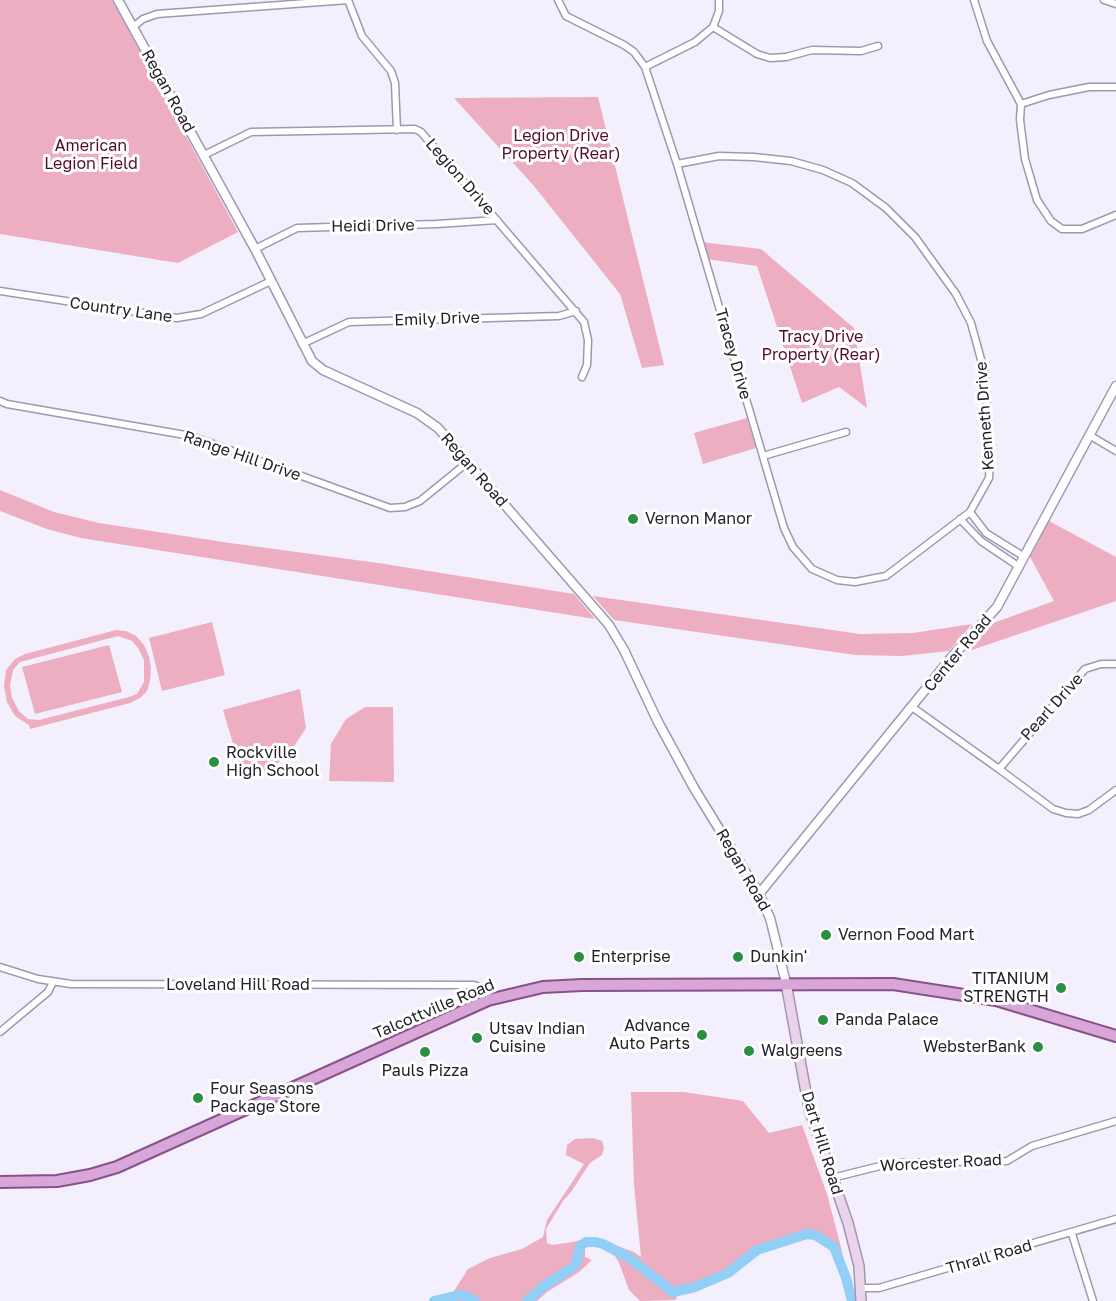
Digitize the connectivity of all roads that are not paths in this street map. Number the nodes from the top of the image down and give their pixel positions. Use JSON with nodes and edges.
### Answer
{"nodes":[{"id":1,"x":118,"y":0,"type":"edge"},
{"id":2,"x":348,"y":0,"type":"edge"},
{"id":3,"x":558,"y":0,"type":"edge"},
{"id":4,"x":719,"y":0,"type":"edge"},
{"id":5,"x":974,"y":0,"type":"edge"},
{"id":6,"x":1104,"y":0,"type":"edge"},
{"id":7,"x":1116,"y":4,"type":"edge"},
{"id":8,"x":133,"y":27,"type":"junction"},
{"id":9,"x":713,"y":27,"type":"junction"},
{"id":10,"x":878,"y":46,"type":"dead end"},
{"id":11,"x":645,"y":67,"type":"junction"},
{"id":12,"x":1116,"y":87,"type":"edge"},
{"id":13,"x":1021,"y":104,"type":"junction"},
{"id":14,"x":397,"y":130,"type":"junction"},
{"id":15,"x":204,"y":155,"type":"junction"},
{"id":16,"x":677,"y":164,"type":"junction"},
{"id":17,"x":1116,"y":215,"type":"edge"},
{"id":18,"x":496,"y":220,"type":"junction"},
{"id":19,"x":255,"y":249,"type":"junction"},
{"id":20,"x":271,"y":281,"type":"junction"},
{"id":21,"x":0,"y":291,"type":"edge"},
{"id":22,"x":576,"y":311,"type":"junction"},
{"id":23,"x":302,"y":344,"type":"junction"},
{"id":24,"x":582,"y":377,"type":"dead end"},
{"id":25,"x":1116,"y":386,"type":"edge"},
{"id":26,"x":0,"y":401,"type":"edge"},
{"id":27,"x":846,"y":432,"type":"dead end"},
{"id":28,"x":1089,"y":435,"type":"junction"},
{"id":29,"x":1116,"y":451,"type":"edge"},
{"id":30,"x":763,"y":456,"type":"junction"},
{"id":31,"x":468,"y":462,"type":"junction"},
{"id":32,"x":970,"y":512,"type":"junction"},
{"id":33,"x":960,"y":519,"type":"junction"},
{"id":34,"x":1023,"y":556,"type":"junction"},
{"id":35,"x":1018,"y":566,"type":"junction"},
{"id":36,"x":1116,"y":663,"type":"edge"},
{"id":37,"x":912,"y":707,"type":"junction"},
{"id":38,"x":999,"y":769,"type":"junction"},
{"id":39,"x":1116,"y":790,"type":"edge"},
{"id":40,"x":759,"y":894,"type":"junction"},
{"id":41,"x":0,"y":967,"type":"edge"},
{"id":42,"x":53,"y":982,"type":"junction"},
{"id":43,"x":786,"y":983,"type":"junction"},
{"id":44,"x":488,"y":1000,"type":"junction"},
{"id":45,"x":0,"y":1032,"type":"edge"},
{"id":46,"x":1116,"y":1036,"type":"edge"},
{"id":47,"x":1116,"y":1120,"type":"edge"},
{"id":48,"x":832,"y":1178,"type":"junction"},
{"id":49,"x":0,"y":1182,"type":"edge"},
{"id":50,"x":1116,"y":1219,"type":"edge"},
{"id":51,"x":1072,"y":1233,"type":"junction"},
{"id":52,"x":861,"y":1288,"type":"junction"},
{"id":53,"x":861,"y":1301,"type":"edge"},
{"id":54,"x":1093,"y":1301,"type":"edge"}],
"edges":[{"from":1,"to":8,"type":"street","name":"Regan Road"},
{"from":2,"to":8,"type":"street"},
{"from":2,"to":14,"type":"street"},
{"from":3,"to":11,"type":"street","name":"Tracey Drive"},
{"from":4,"to":9,"type":"street"},
{"from":5,"to":13,"type":"street"},
{"from":6,"to":7,"type":"street"},
{"from":8,"to":15,"type":"street","name":"Regan Road"},
{"from":9,"to":10,"type":"street"},
{"from":9,"to":11,"type":"street"},
{"from":11,"to":16,"type":"street","name":"Tracey Drive"},
{"from":12,"to":13,"type":"street"},
{"from":13,"to":17,"type":"street"},
{"from":14,"to":15,"type":"street","name":"Legion Drive"},
{"from":14,"to":18,"type":"street","name":"Legion Drive"},
{"from":15,"to":19,"type":"street","name":"Regan Road"},
{"from":16,"to":30,"type":"street","name":"Tracey Drive"},
{"from":16,"to":32,"type":"street","name":"Kenneth Drive"},
{"from":18,"to":19,"type":"street","name":"Heidi Drive"},
{"from":18,"to":22,"type":"street","name":"Legion Drive"},
{"from":19,"to":20,"type":"street","name":"Regan Road"},
{"from":20,"to":21,"type":"street","name":"Country Lane"},
{"from":20,"to":23,"type":"street","name":"Regan Road"},
{"from":22,"to":23,"type":"street","name":"Emily Drive"},
{"from":22,"to":24,"type":"street","name":"Legion Drive"},
{"from":23,"to":31,"type":"street","name":"Regan Road"},
{"from":25,"to":28,"type":"street","name":"Center Road"},
{"from":26,"to":31,"type":"street","name":"Range Hill Drive"},
{"from":27,"to":30,"type":"street"},
{"from":28,"to":29,"type":"street"},
{"from":28,"to":34,"type":"street","name":"Center Road"},
{"from":30,"to":33,"type":"street","name":"Tracey Drive"},
{"from":31,"to":40,"type":"street","name":"Regan Road"},
{"from":32,"to":33,"type":"street","name":"Tracey Drive"},
{"from":32,"to":34,"type":"street"},
{"from":33,"to":35,"type":"street"},
{"from":34,"to":35,"type":"street","name":"Center Road"},
{"from":35,"to":37,"type":"street","name":"Center Road"},
{"from":36,"to":38,"type":"street","name":"Pearl Drive"},
{"from":37,"to":38,"type":"street"},
{"from":37,"to":40,"type":"street","name":"Center Road"},
{"from":38,"to":39,"type":"street"},
{"from":40,"to":43,"type":"street","name":"Regan Road"},
{"from":41,"to":42,"type":"street"},
{"from":42,"to":44,"type":"street","name":"Loveland Hill Road"},
{"from":42,"to":45,"type":"street"},
{"from":43,"to":44,"type":"main road","name":"Talcottville Road"},
{"from":43,"to":46,"type":"main road","name":"Talcottville Road"},
{"from":43,"to":48,"type":"main road","name":"Dart Hill Road"},
{"from":44,"to":49,"type":"main road","name":"Talcottville Road"},
{"from":47,"to":48,"type":"street","name":"Worcester Road"},
{"from":48,"to":52,"type":"main road","name":"Dart Hill Road"},
{"from":50,"to":51,"type":"street","name":"Thrall Road"},
{"from":51,"to":52,"type":"street","name":"Thrall Road"},
{"from":51,"to":54,"type":"street"},
{"from":52,"to":53,"type":"main road","name":"Dart Hill Road"}]}
